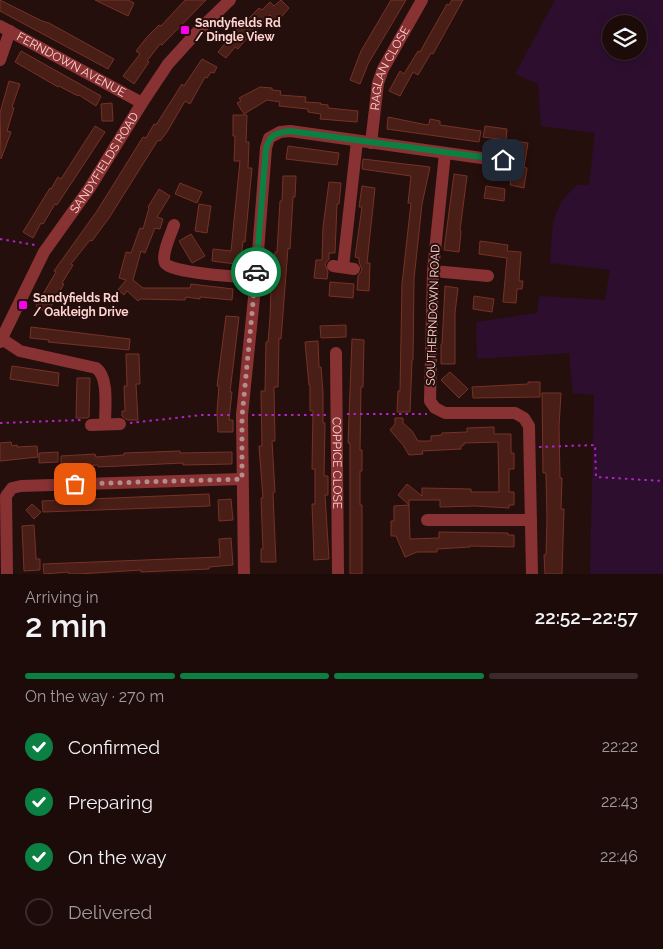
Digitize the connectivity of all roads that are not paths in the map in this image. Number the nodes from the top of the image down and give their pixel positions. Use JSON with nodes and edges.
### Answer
{"nodes":[{"id":1,"x":230,"y":0,"type":"edge"},
{"id":2,"x":422,"y":0,"type":"edge"},
{"id":3,"x":5,"y":28,"type":"edge"},
{"id":4,"x":0,"y":60,"type":"edge"},
{"id":5,"x":142,"y":103,"type":"junction"},
{"id":6,"x":357,"y":141,"type":"junction"},
{"id":7,"x":371,"y":143,"type":"junction"},
{"id":8,"x":445,"y":153,"type":"junction"},
{"id":9,"x":496,"y":164,"type":"dead end"},
{"id":10,"x":174,"y":225,"type":"dead end"},
{"id":11,"x":343,"y":268,"type":"dead end"},
{"id":12,"x":433,"y":271,"type":"junction"},
{"id":13,"x":488,"y":276,"type":"dead end"},
{"id":14,"x":256,"y":278,"type":"junction"},
{"id":15,"x":1,"y":341,"type":"edge"},
{"id":16,"x":336,"y":352,"type":"dead end"},
{"id":17,"x":89,"y":422,"type":"road end"},
{"id":18,"x":105,"y":424,"type":"junction"},
{"id":19,"x":120,"y":424,"type":"road end"},
{"id":20,"x":242,"y":479,"type":"junction"},
{"id":21,"x":426,"y":520,"type":"dead end"},
{"id":22,"x":532,"y":520,"type":"junction"},
{"id":23,"x":7,"y":574,"type":"edge"},
{"id":24,"x":244,"y":574,"type":"edge"},
{"id":25,"x":338,"y":574,"type":"edge"},
{"id":26,"x":532,"y":574,"type":"edge"}],
"edges":[{"from":1,"to":5,"type":"street","name":"SANDYFIELDS ROAD"},
{"from":2,"to":7,"type":"street","name":"RAGLAN CLOSE"},
{"from":3,"to":4,"type":"street"},
{"from":3,"to":5,"type":"street","name":"FERNDOWN AVENUE"},
{"from":5,"to":15,"type":"street","name":"SANDYFIELDS ROAD"},
{"from":6,"to":7,"type":"street"},
{"from":6,"to":11,"type":"street"},
{"from":6,"to":14,"type":"street"},
{"from":7,"to":8,"type":"street"},
{"from":8,"to":9,"type":"street"},
{"from":8,"to":12,"type":"street","name":"SOUTHERNDOWN ROAD"},
{"from":10,"to":14,"type":"street"},
{"from":12,"to":13,"type":"street"},
{"from":12,"to":22,"type":"street","name":"SOUTHERNDOWN ROAD"},
{"from":14,"to":20,"type":"street"},
{"from":15,"to":18,"type":"street"},
{"from":16,"to":25,"type":"street","name":"COPPICE CLOSE"},
{"from":17,"to":18,"type":"street"},
{"from":18,"to":19,"type":"street"},
{"from":20,"to":23,"type":"street"},
{"from":20,"to":24,"type":"street"},
{"from":21,"to":22,"type":"street"},
{"from":22,"to":26,"type":"street"}]}
